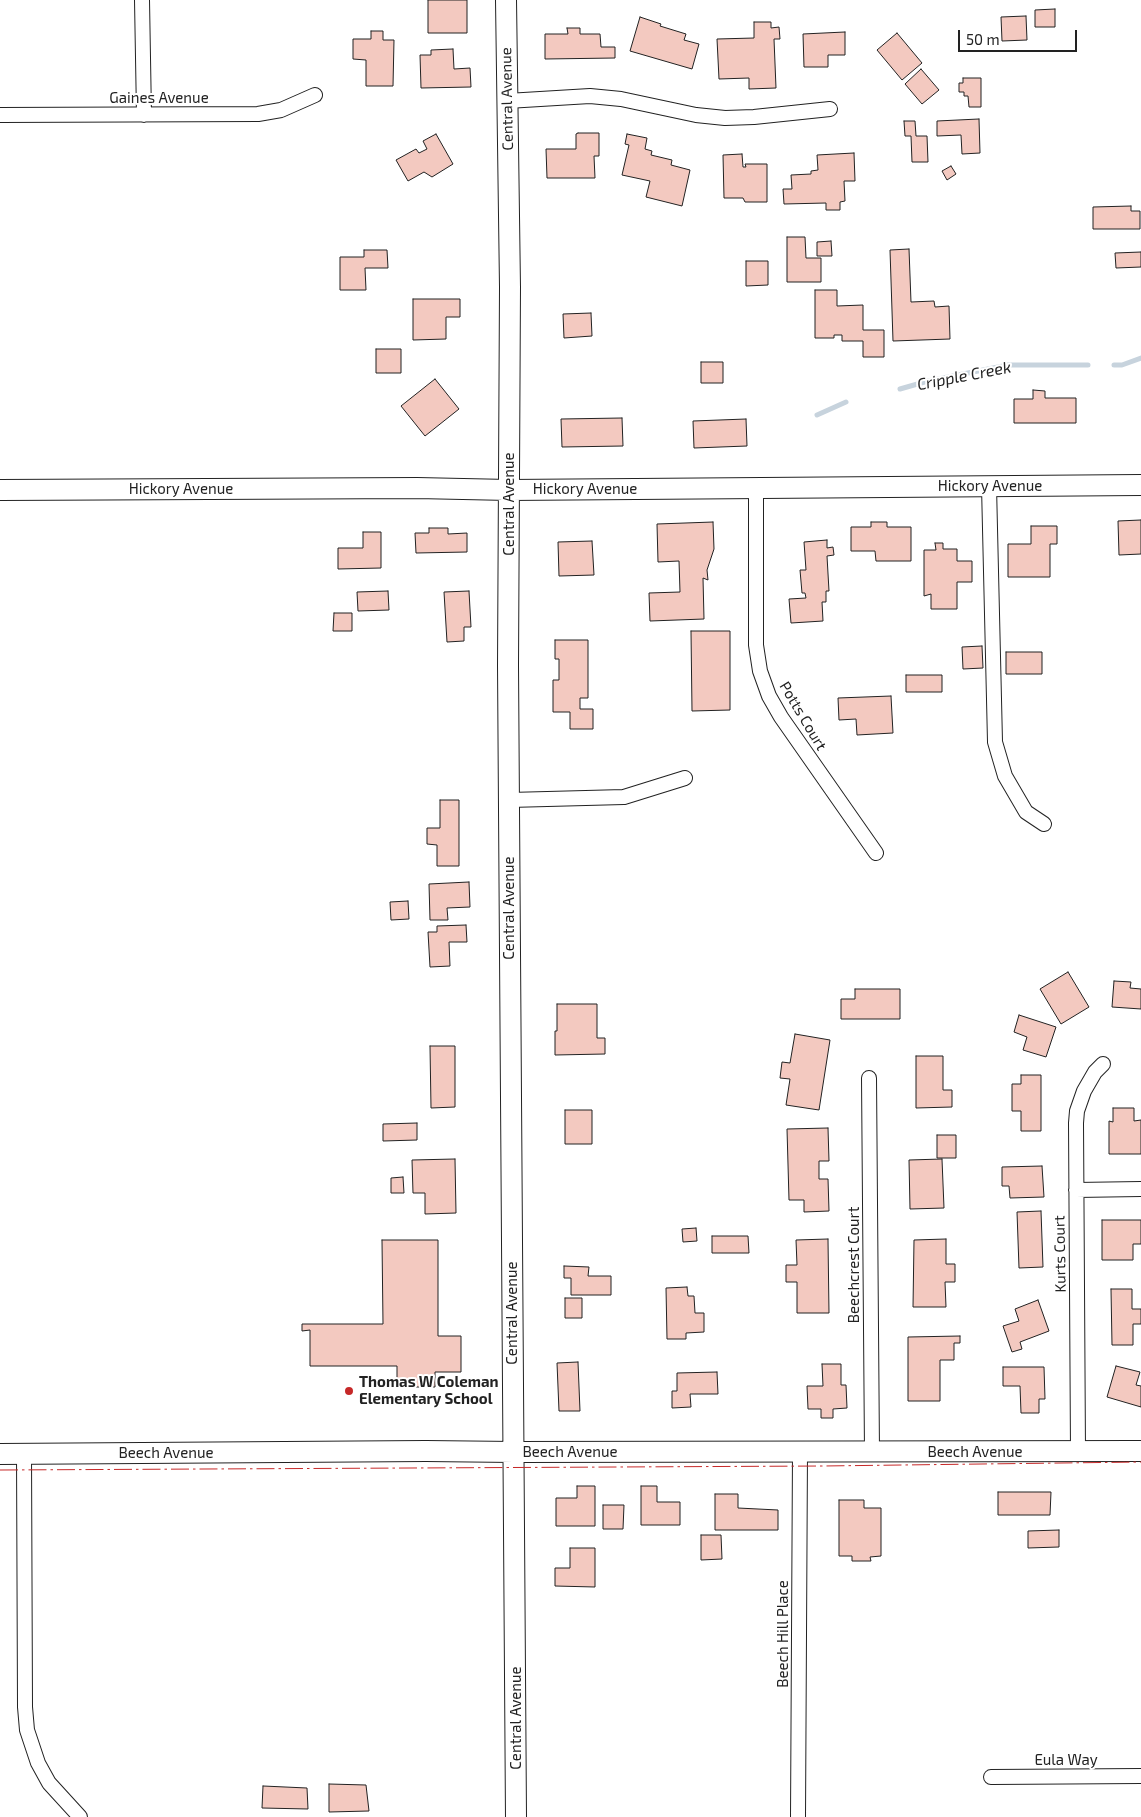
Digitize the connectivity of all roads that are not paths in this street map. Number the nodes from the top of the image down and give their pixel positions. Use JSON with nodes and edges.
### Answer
{"nodes":[{"id":1,"x":142,"y":0,"type":"edge"},
{"id":2,"x":506,"y":0,"type":"edge"},
{"id":3,"x":316,"y":95,"type":"dead end"},
{"id":4,"x":506,"y":101,"type":"junction"},
{"id":5,"x":830,"y":109,"type":"dead end"},
{"id":6,"x":0,"y":115,"type":"edge"},
{"id":7,"x":144,"y":115,"type":"junction"},
{"id":8,"x":1141,"y":485,"type":"edge"},
{"id":9,"x":989,"y":486,"type":"junction"},
{"id":10,"x":756,"y":488,"type":"junction"},
{"id":11,"x":0,"y":490,"type":"edge"},
{"id":12,"x":509,"y":490,"type":"junction"},
{"id":13,"x":685,"y":778,"type":"dead end"},
{"id":14,"x":509,"y":800,"type":"junction"},
{"id":15,"x":1044,"y":824,"type":"dead end"},
{"id":16,"x":876,"y":853,"type":"dead end"},
{"id":17,"x":1103,"y":1064,"type":"dead end"},
{"id":18,"x":869,"y":1078,"type":"dead end"},
{"id":19,"x":1141,"y":1189,"type":"edge"},
{"id":20,"x":1076,"y":1190,"type":"junction"},
{"id":21,"x":1141,"y":1451,"type":"edge"},
{"id":22,"x":514,"y":1452,"type":"junction"},
{"id":23,"x":800,"y":1452,"type":"junction"},
{"id":24,"x":872,"y":1452,"type":"junction"},
{"id":25,"x":1078,"y":1452,"type":"junction"},
{"id":26,"x":24,"y":1453,"type":"junction"},
{"id":27,"x":0,"y":1454,"type":"edge"},
{"id":28,"x":1141,"y":1776,"type":"edge"},
{"id":29,"x":991,"y":1777,"type":"dead end"},
{"id":30,"x":80,"y":1817,"type":"edge"},
{"id":31,"x":516,"y":1817,"type":"edge"},
{"id":32,"x":798,"y":1817,"type":"edge"}],
"edges":[{"from":1,"to":7,"type":"street"},
{"from":2,"to":4,"type":"street","name":"Central Avenue"},
{"from":3,"to":7,"type":"street","name":"Gaines Avenue"},
{"from":4,"to":5,"type":"street"},
{"from":4,"to":12,"type":"street","name":"Central Avenue"},
{"from":6,"to":7,"type":"street","name":"Gaines Avenue"},
{"from":8,"to":9,"type":"street","name":"Hickory Avenue"},
{"from":9,"to":10,"type":"street","name":"Hickory Avenue"},
{"from":9,"to":15,"type":"street"},
{"from":10,"to":12,"type":"street","name":"Hickory Avenue"},
{"from":10,"to":16,"type":"street","name":"Potts Court"},
{"from":11,"to":12,"type":"street","name":"Hickory Avenue"},
{"from":12,"to":14,"type":"street","name":"Central Avenue"},
{"from":13,"to":14,"type":"street"},
{"from":14,"to":22,"type":"street","name":"Central Avenue"},
{"from":17,"to":20,"type":"street","name":"Kurts Court"},
{"from":18,"to":24,"type":"street","name":"Beechcrest Court"},
{"from":19,"to":20,"type":"street"},
{"from":20,"to":25,"type":"street","name":"Kurts Court"},
{"from":21,"to":25,"type":"street","name":"Beech Avenue"},
{"from":22,"to":23,"type":"street","name":"Beech Avenue"},
{"from":22,"to":26,"type":"street","name":"Beech Avenue"},
{"from":22,"to":31,"type":"street","name":"Central Avenue"},
{"from":23,"to":24,"type":"street","name":"Beech Avenue"},
{"from":23,"to":32,"type":"street","name":"Beech Hill Place"},
{"from":24,"to":25,"type":"street","name":"Beech Avenue"},
{"from":26,"to":27,"type":"street","name":"Beech Avenue"},
{"from":26,"to":30,"type":"street"},
{"from":28,"to":29,"type":"street","name":"Eula Way"}]}
